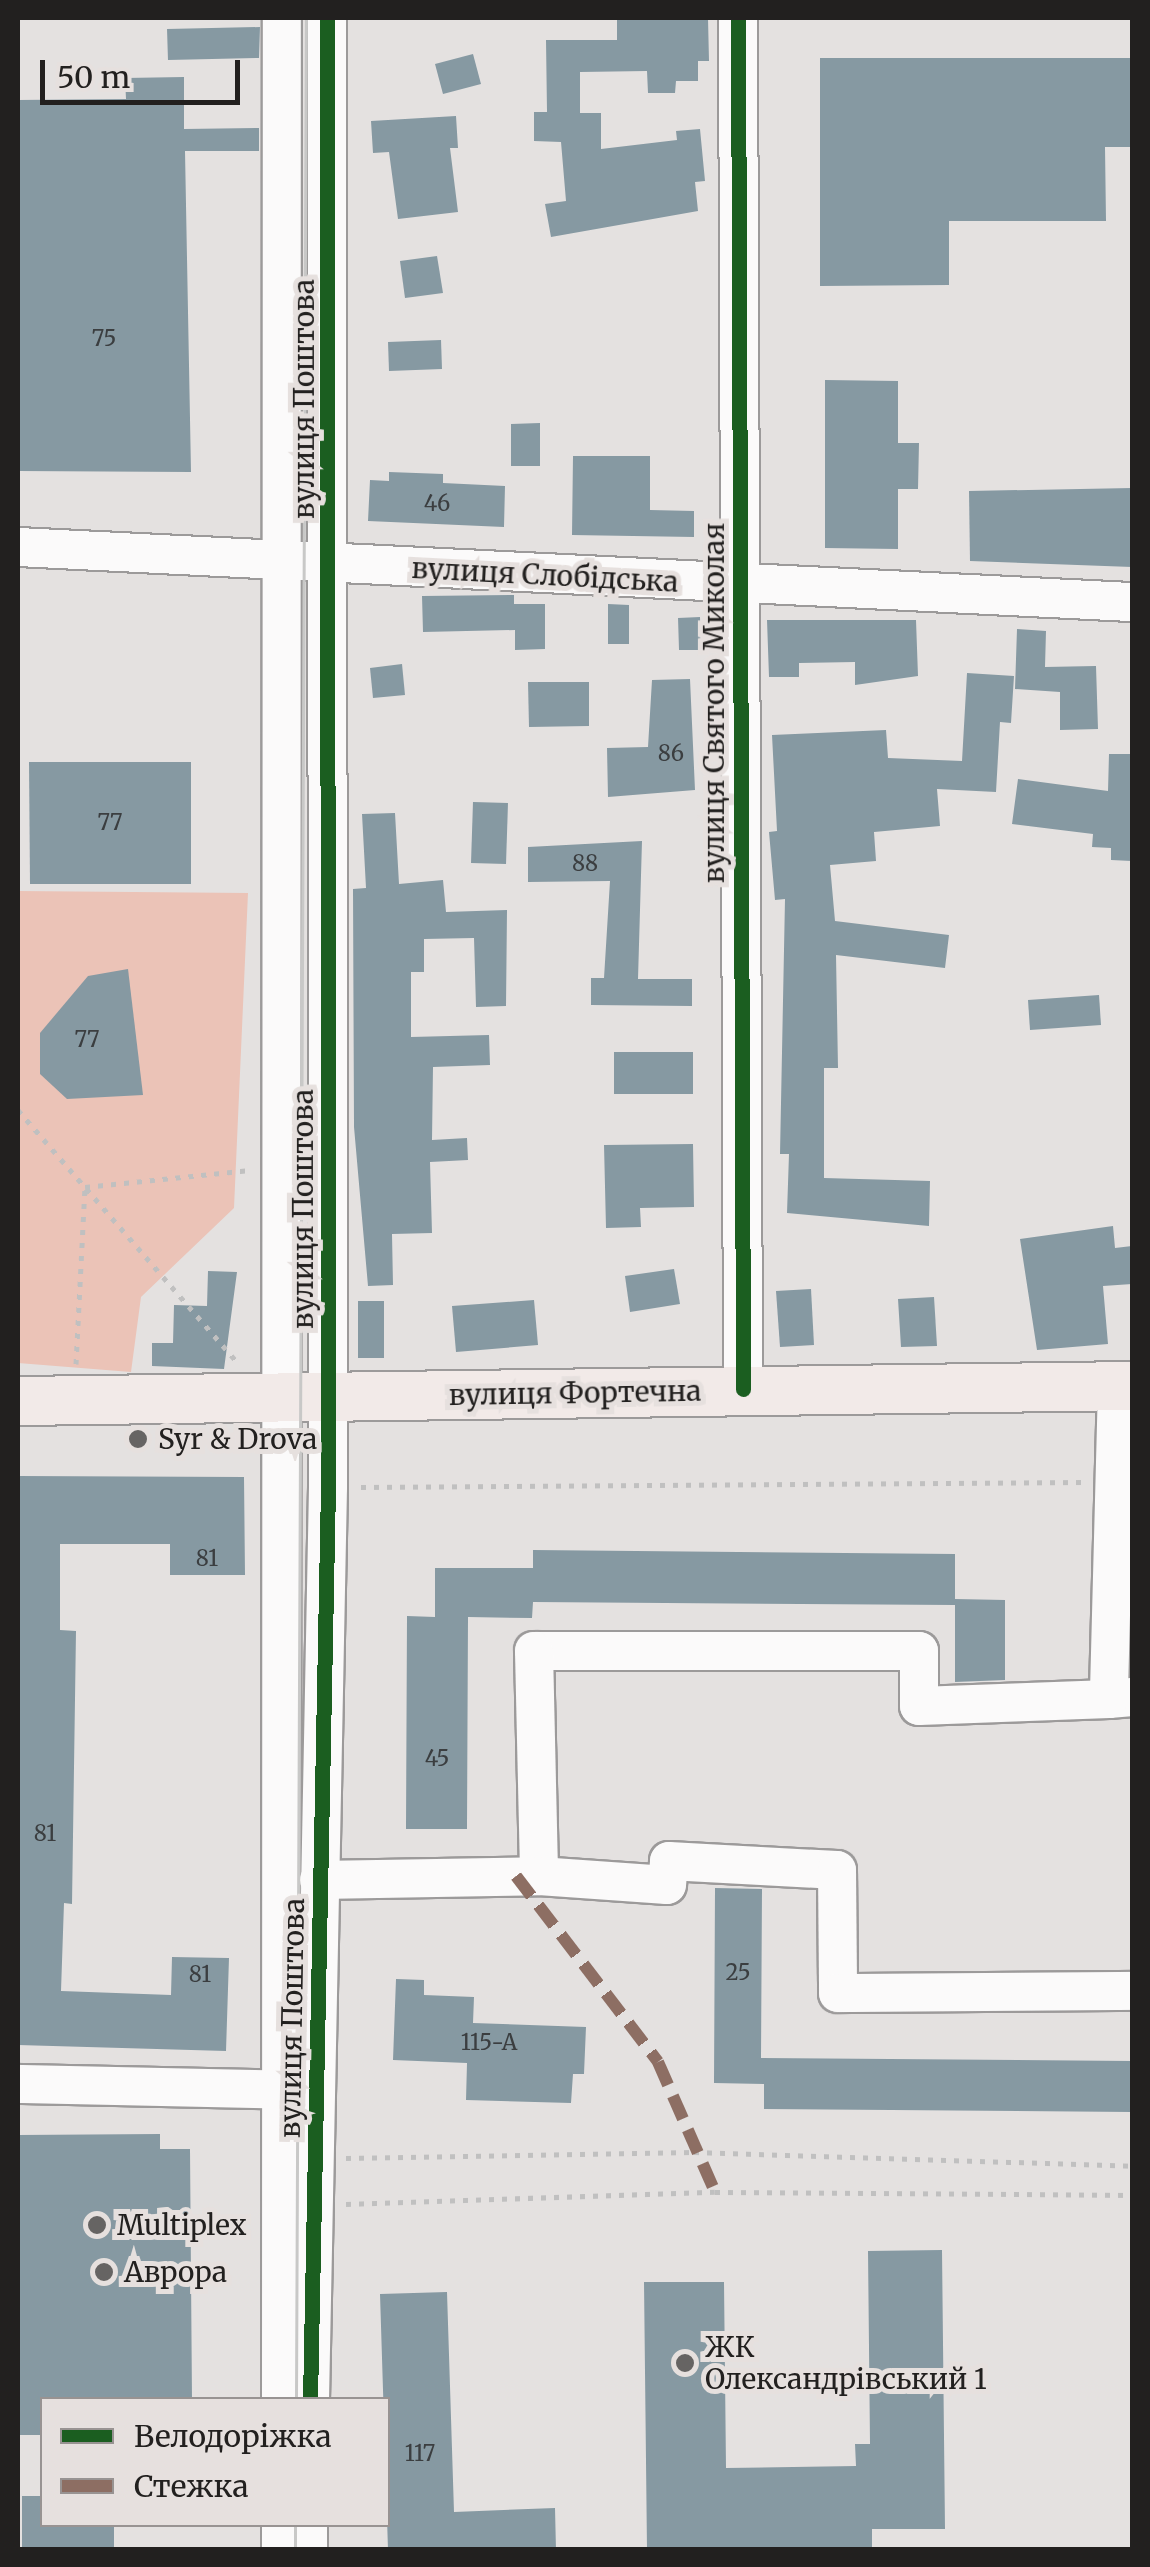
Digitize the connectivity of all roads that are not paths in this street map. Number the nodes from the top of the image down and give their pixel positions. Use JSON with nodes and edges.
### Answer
{"nodes":[{"id":1,"x":282,"y":18,"type":"edge"},
{"id":2,"x":326,"y":18,"type":"edge"},
{"id":3,"x":738,"y":18,"type":"edge"},
{"id":4,"x":18,"y":547,"type":"edge"},
{"id":5,"x":282,"y":556,"type":"junction"},
{"id":6,"x":330,"y":564,"type":"junction"},
{"id":7,"x":738,"y":586,"type":"junction"},
{"id":8,"x":1132,"y":602,"type":"edge"},
{"id":9,"x":1125,"y":1386,"type":"edge"},
{"id":10,"x":743,"y":1389,"type":"junction"},
{"id":11,"x":304,"y":1396,"type":"junction"},
{"id":12,"x":18,"y":1401,"type":"edge"},
{"id":13,"x":1121,"y":1698,"type":"edge"},
{"id":14,"x":539,"y":1876,"type":"junction"},
{"id":15,"x":319,"y":1880,"type":"junction"},
{"id":16,"x":1132,"y":1991,"type":"edge"},
{"id":17,"x":18,"y":2084,"type":"edge"},
{"id":18,"x":299,"y":2090,"type":"junction"},
{"id":19,"x":281,"y":2397,"type":"edge"},
{"id":20,"x":310,"y":2397,"type":"edge"}],
"edges":[{"from":1,"to":5,"type":"street","name":"вулиця Поштова"},
{"from":2,"to":6,"type":"street","name":"вулиця Поштова"},
{"from":3,"to":7,"type":"street","name":"вулиця Святого Миколая"},
{"from":4,"to":5,"type":"street","name":"вулиця Слобідська"},
{"from":5,"to":6,"type":"street","name":"вулиця Слобідська"},
{"from":5,"to":11,"type":"street","name":"вулиця Поштова"},
{"from":6,"to":7,"type":"street","name":"вулиця Слобідська"},
{"from":6,"to":11,"type":"street","name":"вулиця Поштова"},
{"from":7,"to":8,"type":"street","name":"вулиця Слобідська"},
{"from":7,"to":10,"type":"street","name":"вулиця Святого Миколая"},
{"from":9,"to":10,"type":"main road","name":"вулиця Фортечна"},
{"from":9,"to":13,"type":"street"},
{"from":10,"to":11,"type":"main road","name":"вулиця Фортечна"},
{"from":11,"to":12,"type":"main road","name":"вулиця Фортечна"},
{"from":11,"to":15,"type":"street","name":"вулиця Поштова"},
{"from":11,"to":18,"type":"street","name":"вулиця Поштова"},
{"from":13,"to":14,"type":"street"},
{"from":14,"to":15,"type":"street"},
{"from":14,"to":16,"type":"street"},
{"from":15,"to":18,"type":"street","name":"вулиця Поштова"},
{"from":17,"to":18,"type":"street"},
{"from":18,"to":19,"type":"street","name":"вулиця Поштова"},
{"from":18,"to":20,"type":"street","name":"вулиця Поштова"}]}
